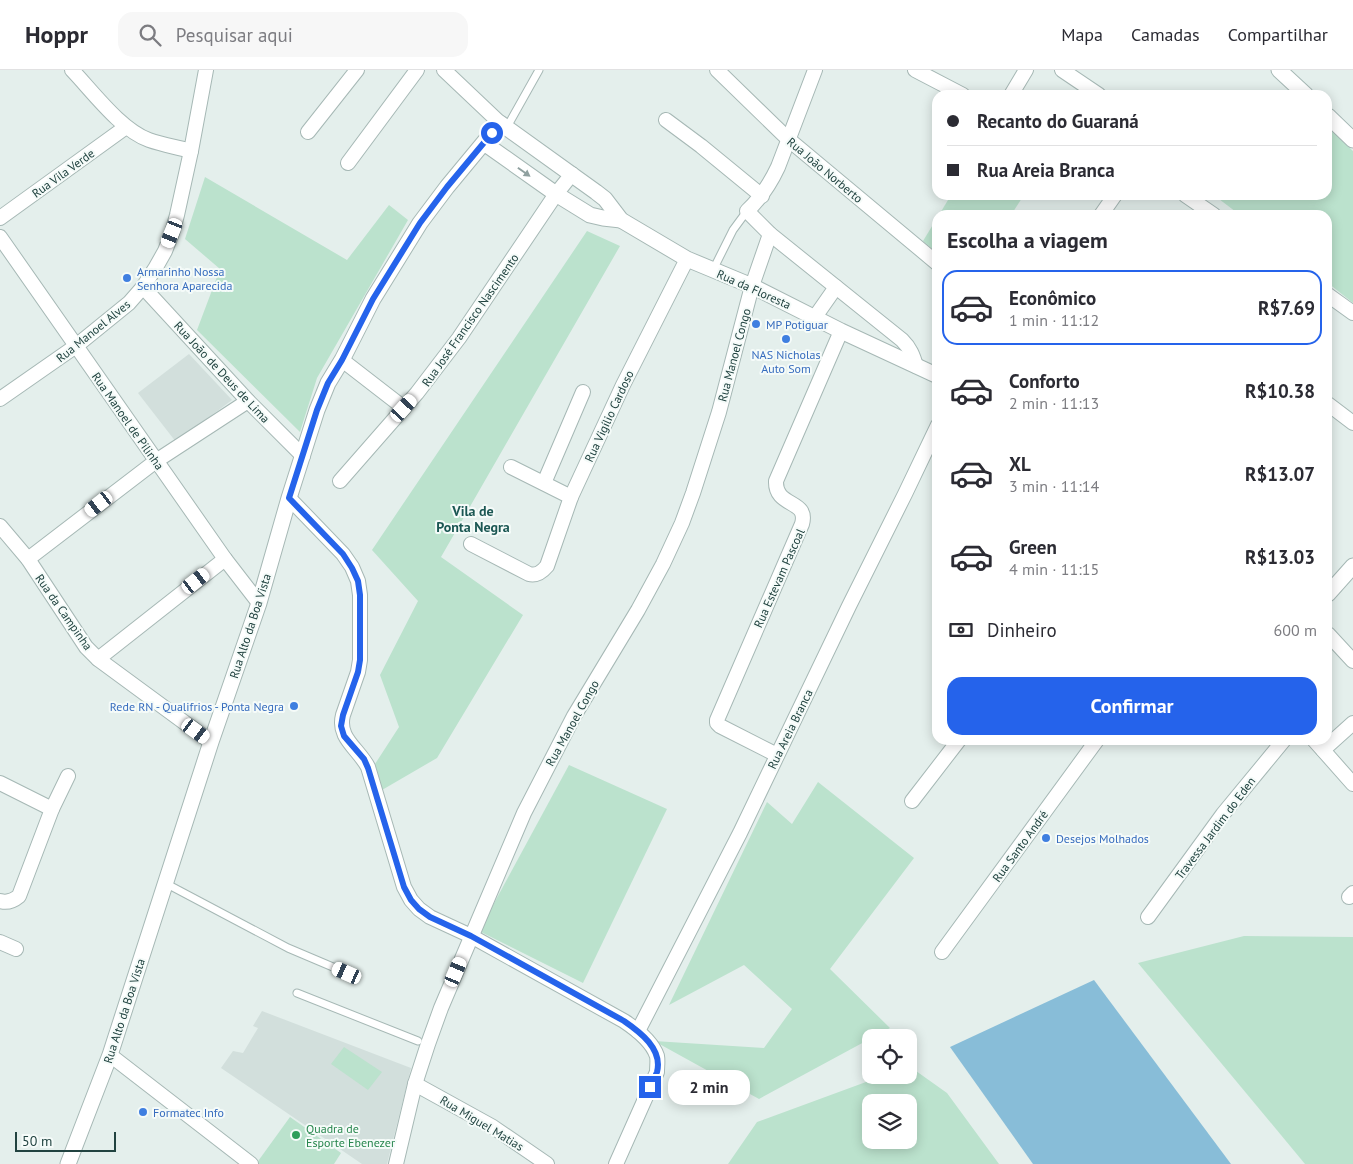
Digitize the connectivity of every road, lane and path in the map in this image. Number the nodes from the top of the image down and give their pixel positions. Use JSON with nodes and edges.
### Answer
{"nodes":[{"id":1,"x":72,"y":70,"type":"edge"},
{"id":2,"x":206,"y":70,"type":"edge"},
{"id":3,"x":357,"y":70,"type":"edge"},
{"id":4,"x":417,"y":70,"type":"edge"},
{"id":5,"x":444,"y":70,"type":"edge"},
{"id":6,"x":539,"y":70,"type":"edge"},
{"id":7,"x":717,"y":70,"type":"edge"},
{"id":8,"x":815,"y":70,"type":"edge"},
{"id":9,"x":915,"y":70,"type":"edge"},
{"id":10,"x":1026,"y":70,"type":"edge"},
{"id":11,"x":1062,"y":70,"type":"edge"},
{"id":12,"x":1280,"y":70,"type":"edge"},
{"id":13,"x":953,"y":90,"type":"edge"},
{"id":14,"x":1014,"y":90,"type":"edge"},
{"id":15,"x":1092,"y":90,"type":"edge"},
{"id":16,"x":1301,"y":90,"type":"edge"},
{"id":17,"x":666,"y":120,"type":"dead end"},
{"id":18,"x":1332,"y":120,"type":"edge"},
{"id":19,"x":503,"y":125,"type":"junction"},
{"id":20,"x":126,"y":127,"type":"junction"},
{"id":21,"x":308,"y":132,"type":"dead end"},
{"id":22,"x":788,"y":139,"type":"junction"},
{"id":23,"x":1353,"y":140,"type":"edge"},
{"id":24,"x":484,"y":143,"type":"junction"},
{"id":25,"x":191,"y":151,"type":"junction"},
{"id":26,"x":348,"y":163,"type":"dead end"},
{"id":27,"x":572,"y":174,"type":"junction"},
{"id":28,"x":556,"y":194,"type":"junction"},
{"id":29,"x":762,"y":196,"type":"junction"},
{"id":30,"x":1192,"y":200,"type":"edge"},
{"id":31,"x":1207,"y":210,"type":"edge"},
{"id":32,"x":747,"y":211,"type":"junction"},
{"id":33,"x":0,"y":218,"type":"edge"},
{"id":34,"x":622,"y":220,"type":"junction"},
{"id":35,"x":770,"y":234,"type":"junction"},
{"id":36,"x":0,"y":237,"type":"edge"},
{"id":37,"x":687,"y":259,"type":"junction"},
{"id":38,"x":932,"y":259,"type":"edge"},
{"id":39,"x":713,"y":270,"type":"junction"},
{"id":40,"x":752,"y":286,"type":"junction"},
{"id":41,"x":143,"y":287,"type":"junction"},
{"id":42,"x":836,"y":287,"type":"junction"},
{"id":43,"x":1332,"y":298,"type":"edge"},
{"id":44,"x":1353,"y":313,"type":"edge"},
{"id":45,"x":815,"y":317,"type":"junction"},
{"id":46,"x":842,"y":330,"type":"junction"},
{"id":47,"x":76,"y":346,"type":"junction"},
{"id":48,"x":342,"y":360,"type":"junction"},
{"id":49,"x":916,"y":366,"type":"junction"},
{"id":50,"x":932,"y":373,"type":"edge"},
{"id":51,"x":583,"y":392,"type":"dead end"},
{"id":52,"x":0,"y":399,"type":"edge"},
{"id":53,"x":248,"y":401,"type":"junction"},
{"id":54,"x":1332,"y":407,"type":"edge"},
{"id":55,"x":404,"y":408,"type":"junction"},
{"id":56,"x":1353,"y":423,"type":"edge"},
{"id":57,"x":932,"y":437,"type":"edge"},
{"id":58,"x":303,"y":456,"type":"junction"},
{"id":59,"x":156,"y":461,"type":"junction"},
{"id":60,"x":511,"y":467,"type":"dead end"},
{"id":61,"x":340,"y":482,"type":"dead end"},
{"id":62,"x":544,"y":484,"type":"junction"},
{"id":63,"x":572,"y":497,"type":"junction"},
{"id":64,"x":289,"y":498,"type":"junction"},
{"id":65,"x":0,"y":526,"type":"edge"},
{"id":66,"x":471,"y":544,"type":"dead end"},
{"id":67,"x":28,"y":558,"type":"junction"},
{"id":68,"x":224,"y":558,"type":"junction"},
{"id":69,"x":1353,"y":566,"type":"edge"},
{"id":70,"x":1332,"y":590,"type":"edge"},
{"id":71,"x":259,"y":603,"type":"junction"},
{"id":72,"x":1332,"y":638,"type":"edge"},
{"id":73,"x":98,"y":659,"type":"junction"},
{"id":74,"x":1353,"y":660,"type":"edge"},
{"id":75,"x":1353,"y":723,"type":"edge"},
{"id":76,"x":1332,"y":736,"type":"edge"},
{"id":77,"x":211,"y":742,"type":"junction"},
{"id":78,"x":955,"y":745,"type":"edge"},
{"id":79,"x":1093,"y":745,"type":"edge"},
{"id":80,"x":1280,"y":745,"type":"edge"},
{"id":81,"x":1318,"y":745,"type":"edge"},
{"id":82,"x":777,"y":755,"type":"junction"},
{"id":83,"x":68,"y":776,"type":"dead end"},
{"id":84,"x":0,"y":783,"type":"edge"},
{"id":85,"x":1353,"y":784,"type":"edge"},
{"id":86,"x":912,"y":801,"type":"dead end"},
{"id":87,"x":52,"y":809,"type":"junction"},
{"id":88,"x":165,"y":883,"type":"junction"},
{"id":89,"x":0,"y":901,"type":"edge"},
{"id":90,"x":1148,"y":917,"type":"dead end"},
{"id":91,"x":471,"y":936,"type":"junction"},
{"id":92,"x":0,"y":942,"type":"edge"},
{"id":93,"x":16,"y":949,"type":"dead end"},
{"id":94,"x":942,"y":952,"type":"dead end"},
{"id":95,"x":347,"y":973,"type":"dead end"},
{"id":96,"x":297,"y":993,"type":"dead end"},
{"id":97,"x":638,"y":1031,"type":"junction"},
{"id":98,"x":423,"y":1043,"type":"junction"},
{"id":99,"x":110,"y":1056,"type":"junction"},
{"id":100,"x":415,"y":1084,"type":"junction"},
{"id":101,"x":68,"y":1164,"type":"edge"},
{"id":102,"x":251,"y":1164,"type":"edge"},
{"id":103,"x":396,"y":1164,"type":"edge"},
{"id":104,"x":547,"y":1164,"type":"edge"},
{"id":105,"x":616,"y":1164,"type":"edge"}],
"edges":[{"from":1,"to":20,"type":"street"},
{"from":2,"to":25,"type":"street","name":"Rua Manoel Alves"},
{"from":3,"to":21,"type":"street"},
{"from":4,"to":26,"type":"street"},
{"from":5,"to":19,"type":"street","name":"Rua da Floresta"},
{"from":6,"to":19,"type":"lane"},
{"from":7,"to":22,"type":"street","name":"Rua João Norberto"},
{"from":8,"to":22,"type":"street"},
{"from":9,"to":13,"type":"street"},
{"from":10,"to":14,"type":"street"},
{"from":11,"to":15,"type":"street"},
{"from":12,"to":16,"type":"street"},
{"from":17,"to":29,"type":"street"},
{"from":18,"to":23,"type":"street"},
{"from":19,"to":24,"type":"street","name":"Rua Alto da Boa Vista"},
{"from":19,"to":27,"type":"street","name":"Rua da Floresta"},
{"from":20,"to":25,"type":"street"},
{"from":20,"to":33,"type":"street","name":"Rua Vila Verde"},
{"from":22,"to":29,"type":"street"},
{"from":22,"to":38,"type":"street","name":"Rua João Norberto"},
{"from":24,"to":28,"type":"street","name":"Rua da Floresta","one_way":true},
{"from":24,"to":48,"type":"street","name":"Rua Alto da Boa Vista"},
{"from":25,"to":41,"type":"street","name":"Rua Manoel Alves"},
{"from":27,"to":28,"type":"street","name":"Rua José Francisco Nascimento"},
{"from":27,"to":34,"type":"street","name":"Rua da Floresta"},
{"from":28,"to":34,"type":"street","name":"Rua da Floresta"},
{"from":28,"to":55,"type":"street","name":"Rua José Francisco Nascimento"},
{"from":29,"to":32,"type":"street"},
{"from":30,"to":31,"type":"street"},
{"from":32,"to":35,"type":"street"},
{"from":32,"to":39,"type":"lane"},
{"from":34,"to":37,"type":"street","name":"Rua da Floresta"},
{"from":35,"to":40,"type":"street","name":"Rua Manoel Congo"},
{"from":35,"to":42,"type":"street"},
{"from":36,"to":47,"type":"street","name":"Rua Manoel de Pilinha"},
{"from":37,"to":39,"type":"street","name":"Rua da Floresta"},
{"from":37,"to":63,"type":"street","name":"Rua Vigílio Cardoso"},
{"from":39,"to":40,"type":"street","name":"Rua da Floresta"},
{"from":40,"to":45,"type":"street","name":"Rua da Floresta"},
{"from":40,"to":91,"type":"street","name":"Rua Manoel Congo"},
{"from":41,"to":47,"type":"street","name":"Rua Manoel Alves"},
{"from":41,"to":53,"type":"street","name":"Rua João de Deus de Lima"},
{"from":42,"to":45,"type":"street"},
{"from":42,"to":49,"type":"street"},
{"from":43,"to":44,"type":"street"},
{"from":45,"to":46,"type":"street","name":"Rua da Floresta"},
{"from":46,"to":49,"type":"street","name":"Rua da Floresta"},
{"from":46,"to":82,"type":"street","name":"Rua Estevam Pascoal"},
{"from":47,"to":52,"type":"street","name":"Rua Manoel Alves"},
{"from":47,"to":59,"type":"street","name":"Rua Manoel de Pilinha"},
{"from":48,"to":55,"type":"street"},
{"from":48,"to":58,"type":"street","name":"Rua Alto da Boa Vista"},
{"from":49,"to":50,"type":"street","name":"Rua da Floresta"},
{"from":51,"to":62,"type":"street"},
{"from":53,"to":58,"type":"street","name":"Rua João de Deus de Lima"},
{"from":53,"to":59,"type":"street"},
{"from":54,"to":56,"type":"street"},
{"from":55,"to":61,"type":"street","name":"Rua José Francisco Nascimento"},
{"from":57,"to":82,"type":"street","name":"Rua Areia Branca"},
{"from":58,"to":64,"type":"street","name":"Rua Alto da Boa Vista"},
{"from":59,"to":67,"type":"street"},
{"from":59,"to":68,"type":"street","name":"Rua Manoel de Pilinha"},
{"from":60,"to":62,"type":"street"},
{"from":62,"to":63,"type":"street"},
{"from":63,"to":66,"type":"street","name":"Rua Vigílio Cardoso"},
{"from":64,"to":71,"type":"street","name":"Rua Alto da Boa Vista"},
{"from":64,"to":91,"type":"street"},
{"from":65,"to":67,"type":"street","name":"Rua da Campinha"},
{"from":67,"to":73,"type":"street","name":"Rua da Campinha"},
{"from":68,"to":71,"type":"street","name":"Rua Manoel de Pilinha"},
{"from":68,"to":73,"type":"street"},
{"from":69,"to":70,"type":"street"},
{"from":71,"to":77,"type":"street","name":"Rua Alto da Boa Vista"},
{"from":72,"to":74,"type":"street"},
{"from":73,"to":77,"type":"street","name":"Rua da Campinha"},
{"from":75,"to":76,"type":"street"},
{"from":77,"to":88,"type":"street","name":"Rua Alto da Boa Vista"},
{"from":78,"to":86,"type":"street"},
{"from":79,"to":94,"type":"street","name":"Rua Santo André"},
{"from":80,"to":90,"type":"street","name":"Travessa Jardim do Eden"},
{"from":81,"to":85,"type":"street"},
{"from":82,"to":97,"type":"street","name":"Rua Areia Branca"},
{"from":83,"to":87,"type":"street"},
{"from":84,"to":87,"type":"street"},
{"from":87,"to":89,"type":"street"},
{"from":88,"to":95,"type":"lane"},
{"from":88,"to":99,"type":"street","name":"Rua Alto da Boa Vista"},
{"from":91,"to":97,"type":"street"},
{"from":91,"to":98,"type":"street","name":"Rua Manoel Congo"},
{"from":92,"to":93,"type":"street"},
{"from":96,"to":98,"type":"lane"},
{"from":97,"to":105,"type":"street"},
{"from":98,"to":100,"type":"street","name":"Rua Manoel Congo"},
{"from":99,"to":101,"type":"street","name":"Rua Alto da Boa Vista"},
{"from":99,"to":102,"type":"street"},
{"from":100,"to":103,"type":"street","name":"Rua Manoel Congo"},
{"from":100,"to":104,"type":"street","name":"Rua Miguel Matias"}]}
